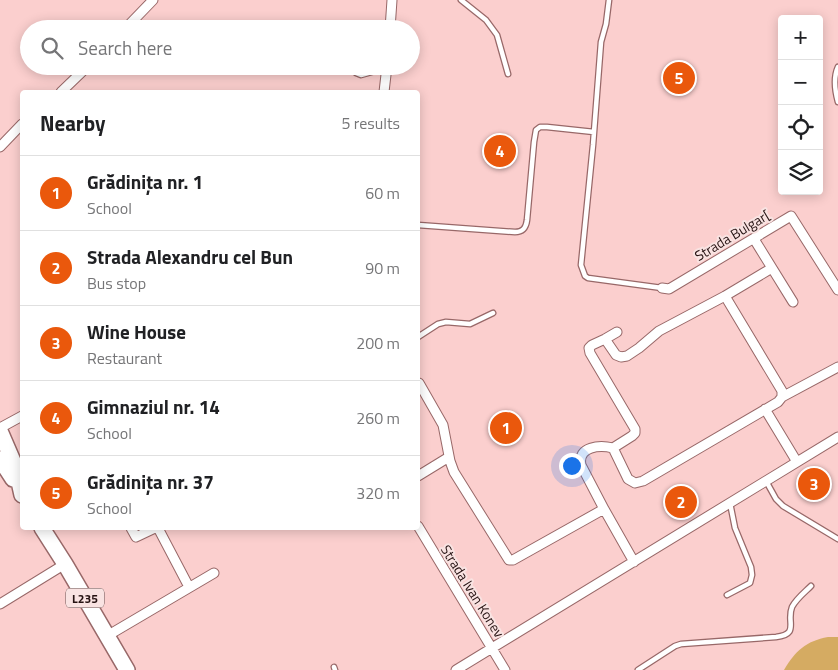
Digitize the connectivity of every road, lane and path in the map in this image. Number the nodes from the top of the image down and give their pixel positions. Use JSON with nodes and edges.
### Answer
{"nodes":[{"id":1,"x":153,"y":0,"type":"edge"},
{"id":2,"x":392,"y":0,"type":"edge"},
{"id":3,"x":462,"y":0,"type":"edge"},
{"id":4,"x":609,"y":0,"type":"edge"},
{"id":5,"x":134,"y":20,"type":"edge"},
{"id":6,"x":391,"y":20,"type":"edge"},
{"id":7,"x":838,"y":67,"type":"edge"},
{"id":8,"x":508,"y":74,"type":"dead end"},
{"id":9,"x":79,"y":75,"type":"edge"},
{"id":10,"x":386,"y":75,"type":"edge"},
{"id":11,"x":63,"y":90,"type":"edge"},
{"id":12,"x":384,"y":90,"type":"edge"},
{"id":13,"x":838,"y":102,"type":"edge"},
{"id":14,"x":20,"y":126,"type":"edge"},
{"id":15,"x":594,"y":132,"type":"junction"},
{"id":16,"x":0,"y":147,"type":"edge"},
{"id":17,"x":420,"y":225,"type":"edge"},
{"id":18,"x":754,"y":239,"type":"junction"},
{"id":19,"x":772,"y":268,"type":"junction"},
{"id":20,"x":662,"y":288,"type":"joint"},
{"id":21,"x":838,"y":290,"type":"edge"},
{"id":22,"x":725,"y":296,"type":"junction"},
{"id":23,"x":793,"y":302,"type":"dead end"},
{"id":24,"x":493,"y":313,"type":"dead end"},
{"id":25,"x":617,"y":332,"type":"dead end"},
{"id":26,"x":420,"y":336,"type":"edge"},
{"id":27,"x":605,"y":339,"type":"junction"},
{"id":28,"x":838,"y":367,"type":"edge"},
{"id":29,"x":420,"y":385,"type":"edge"},
{"id":30,"x":782,"y":397,"type":"junction"},
{"id":31,"x":765,"y":409,"type":"junction"},
{"id":32,"x":20,"y":417,"type":"edge"},
{"id":33,"x":0,"y":430,"type":"edge"},
{"id":34,"x":838,"y":437,"type":"edge"},
{"id":35,"x":613,"y":448,"type":"junction"},
{"id":36,"x":450,"y":457,"type":"junction"},
{"id":37,"x":0,"y":459,"type":"edge"},
{"id":38,"x":797,"y":462,"type":"junction"},
{"id":39,"x":420,"y":475,"type":"edge"},
{"id":40,"x":0,"y":477,"type":"edge"},
{"id":41,"x":766,"y":481,"type":"junction"},
{"id":42,"x":20,"y":486,"type":"edge"},
{"id":43,"x":20,"y":492,"type":"edge"},
{"id":44,"x":20,"y":493,"type":"edge"},
{"id":45,"x":730,"y":503,"type":"junction"},
{"id":46,"x":604,"y":509,"type":"junction"},
{"id":47,"x":420,"y":529,"type":"edge"},
{"id":48,"x":43,"y":530,"type":"edge"},
{"id":49,"x":131,"y":530,"type":"edge"},
{"id":50,"x":152,"y":530,"type":"edge"},
{"id":51,"x":157,"y":530,"type":"edge"},
{"id":52,"x":838,"y":539,"type":"edge"},
{"id":53,"x":634,"y":562,"type":"junction"},
{"id":54,"x":65,"y":564,"type":"junction"},
{"id":55,"x":214,"y":573,"type":"dead end"},
{"id":56,"x":811,"y":586,"type":"dead end"},
{"id":57,"x":189,"y":587,"type":"junction"},
{"id":58,"x":727,"y":595,"type":"dead end"},
{"id":59,"x":0,"y":604,"type":"edge"},
{"id":60,"x":107,"y":636,"type":"junction"},
{"id":61,"x":492,"y":648,"type":"junction"},
{"id":62,"x":467,"y":667,"type":"edge"},
{"id":63,"x":127,"y":670,"type":"edge"},
{"id":64,"x":456,"y":670,"type":"edge"},
{"id":65,"x":505,"y":670,"type":"edge"},
{"id":66,"x":638,"y":670,"type":"edge"}],
"edges":[{"from":1,"to":5,"type":"street"},
{"from":2,"to":6,"type":"street"},
{"from":3,"to":8,"type":"lane"},
{"from":4,"to":15,"type":"lane"},
{"from":7,"to":13,"type":"lane"},
{"from":9,"to":11,"type":"street"},
{"from":10,"to":12,"type":"street"},
{"from":14,"to":16,"type":"street"},
{"from":15,"to":17,"type":"lane"},
{"from":15,"to":20,"type":"lane"},
{"from":18,"to":19,"type":"street"},
{"from":18,"to":20,"type":"street","name":"Strada Bulgar["},
{"from":18,"to":21,"type":"street","name":"Strada Bulgar["},
{"from":19,"to":22,"type":"street"},
{"from":19,"to":23,"type":"street"},
{"from":22,"to":27,"type":"street"},
{"from":22,"to":30,"type":"street"},
{"from":24,"to":26,"type":"lane"},
{"from":25,"to":27,"type":"street"},
{"from":27,"to":35,"type":"street"},
{"from":28,"to":30,"type":"street"},
{"from":29,"to":36,"type":"street"},
{"from":30,"to":31,"type":"street"},
{"from":31,"to":35,"type":"street"},
{"from":31,"to":38,"type":"street"},
{"from":32,"to":33,"type":"street"},
{"from":33,"to":42,"type":"main road"},
{"from":34,"to":38,"type":"street"},
{"from":35,"to":46,"type":"street"},
{"from":36,"to":39,"type":"street"},
{"from":36,"to":46,"type":"street"},
{"from":37,"to":43,"type":"main road"},
{"from":38,"to":41,"type":"street"},
{"from":40,"to":44,"type":"main road"},
{"from":41,"to":45,"type":"street"},
{"from":41,"to":52,"type":"lane"},
{"from":45,"to":53,"type":"street"},
{"from":45,"to":58,"type":"lane"},
{"from":46,"to":53,"type":"street"},
{"from":47,"to":61,"type":"street","name":"Strada Ivan Konev"},
{"from":48,"to":54,"type":"main road","number":"L235"},
{"from":49,"to":50,"type":"street"},
{"from":51,"to":57,"type":"street"},
{"from":53,"to":61,"type":"street"},
{"from":54,"to":59,"type":"street"},
{"from":54,"to":60,"type":"main road","number":"L235"},
{"from":55,"to":57,"type":"street"},
{"from":56,"to":66,"type":"lane"},
{"from":57,"to":60,"type":"street"},
{"from":60,"to":63,"type":"main road","number":"L235"},
{"from":61,"to":62,"type":"street"},
{"from":61,"to":65,"type":"street","name":"Strada Ivan Konev"},
{"from":62,"to":64,"type":"street"}]}
